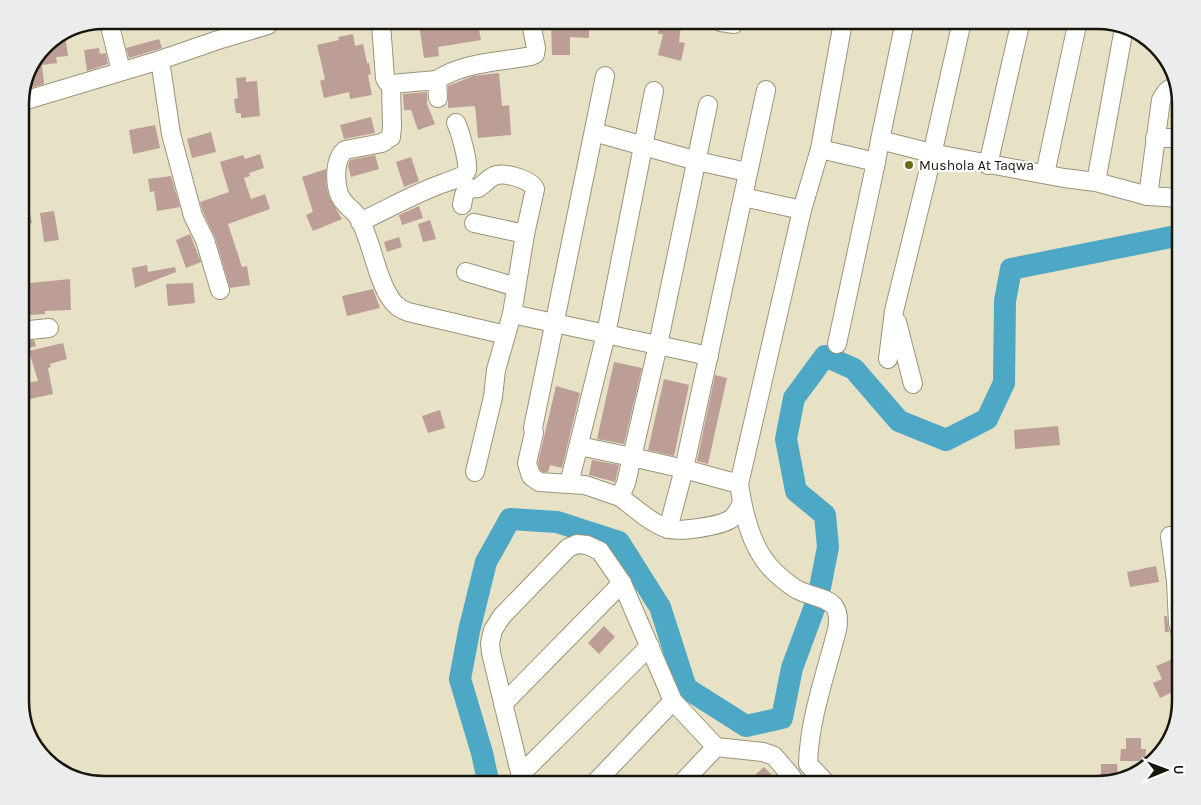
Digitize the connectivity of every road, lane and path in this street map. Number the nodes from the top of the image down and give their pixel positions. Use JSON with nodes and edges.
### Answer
{"nodes":[{"id":1,"x":111,"y":29,"type":"edge"},
{"id":2,"x":255,"y":29,"type":"edge"},
{"id":3,"x":381,"y":29,"type":"edge"},
{"id":4,"x":532,"y":29,"type":"edge"},
{"id":5,"x":842,"y":29,"type":"edge"},
{"id":6,"x":903,"y":29,"type":"edge"},
{"id":7,"x":960,"y":29,"type":"edge"},
{"id":8,"x":1019,"y":29,"type":"edge"},
{"id":9,"x":1076,"y":29,"type":"edge"},
{"id":10,"x":1123,"y":33,"type":"edge"},
{"id":11,"x":160,"y":60,"type":"junction"},
{"id":12,"x":121,"y":71,"type":"junction"},
{"id":13,"x":605,"y":76,"type":"dead end"},
{"id":14,"x":437,"y":80,"type":"junction"},
{"id":15,"x":391,"y":84,"type":"junction"},
{"id":16,"x":1171,"y":88,"type":"edge"},
{"id":17,"x":766,"y":90,"type":"dead end"},
{"id":18,"x":654,"y":92,"type":"dead end"},
{"id":19,"x":438,"y":98,"type":"dead end"},
{"id":20,"x":29,"y":99,"type":"edge"},
{"id":21,"x":708,"y":105,"type":"dead end"},
{"id":22,"x":456,"y":123,"type":"dead end"},
{"id":23,"x":594,"y":132,"type":"junction"},
{"id":24,"x":1155,"y":138,"type":"junction"},
{"id":25,"x":1172,"y":138,"type":"edge"},
{"id":26,"x":880,"y":140,"type":"junction"},
{"id":27,"x":642,"y":146,"type":"junction"},
{"id":28,"x":820,"y":149,"type":"junction"},
{"id":29,"x":931,"y":153,"type":"junction"},
{"id":30,"x":696,"y":161,"type":"junction"},
{"id":31,"x":876,"y":162,"type":"junction"},
{"id":32,"x":988,"y":165,"type":"junction"},
{"id":33,"x":747,"y":172,"type":"junction"},
{"id":34,"x":1045,"y":174,"type":"junction"},
{"id":35,"x":1096,"y":182,"type":"junction"},
{"id":36,"x":1148,"y":196,"type":"junction"},
{"id":37,"x":743,"y":197,"type":"junction"},
{"id":38,"x":1172,"y":197,"type":"edge"},
{"id":39,"x":462,"y":205,"type":"dead end"},
{"id":40,"x":802,"y":210,"type":"junction"},
{"id":41,"x":360,"y":222,"type":"junction"},
{"id":42,"x":474,"y":222,"type":"dead end"},
{"id":43,"x":525,"y":234,"type":"junction"},
{"id":44,"x":466,"y":272,"type":"dead end"},
{"id":45,"x":516,"y":287,"type":"junction"},
{"id":46,"x":220,"y":290,"type":"dead end"},
{"id":47,"x":894,"y":310,"type":"junction"},
{"id":48,"x":512,"y":314,"type":"junction"},
{"id":49,"x":555,"y":323,"type":"junction"},
{"id":50,"x":49,"y":328,"type":"dead end"},
{"id":51,"x":29,"y":330,"type":"edge"},
{"id":52,"x":606,"y":334,"type":"junction"},
{"id":53,"x":506,"y":335,"type":"junction"},
{"id":54,"x":837,"y":344,"type":"dead end"},
{"id":55,"x":658,"y":345,"type":"junction"},
{"id":56,"x":709,"y":356,"type":"junction"},
{"id":57,"x":888,"y":359,"type":"dead end"},
{"id":58,"x":913,"y":384,"type":"dead end"},
{"id":59,"x":579,"y":446,"type":"junction"},
{"id":60,"x":632,"y":457,"type":"junction"},
{"id":61,"x":684,"y":469,"type":"junction"},
{"id":62,"x":475,"y":472,"type":"dead end"},
{"id":63,"x":569,"y":484,"type":"junction"},
{"id":64,"x":739,"y":484,"type":"junction"},
{"id":65,"x":620,"y":497,"type":"junction"},
{"id":66,"x":742,"y":503,"type":"junction"},
{"id":67,"x":668,"y":529,"type":"junction"},
{"id":68,"x":1170,"y":536,"type":"dead end"},
{"id":69,"x":1172,"y":551,"type":"edge"},
{"id":70,"x":622,"y":583,"type":"junction"},
{"id":71,"x":650,"y":646,"type":"junction"},
{"id":72,"x":672,"y":701,"type":"junction"},
{"id":73,"x":503,"y":704,"type":"junction"},
{"id":74,"x":716,"y":747,"type":"junction"},
{"id":75,"x":810,"y":759,"type":"junction"},
{"id":76,"x":521,"y":776,"type":"edge"},
{"id":77,"x":526,"y":776,"type":"edge"},
{"id":78,"x":601,"y":776,"type":"edge"},
{"id":79,"x":689,"y":776,"type":"edge"},
{"id":80,"x":784,"y":776,"type":"edge"},
{"id":81,"x":792,"y":776,"type":"edge"},
{"id":82,"x":822,"y":776,"type":"edge"},
{"id":83,"x":830,"y":776,"type":"edge"}],
"edges":[{"from":1,"to":12,"type":"street"},
{"from":2,"to":11,"type":"street"},
{"from":3,"to":15,"type":"street"},
{"from":4,"to":14,"type":"street"},
{"from":5,"to":28,"type":"street"},
{"from":6,"to":26,"type":"street"},
{"from":7,"to":29,"type":"street"},
{"from":8,"to":32,"type":"street"},
{"from":9,"to":34,"type":"street"},
{"from":10,"to":35,"type":"street"},
{"from":11,"to":12,"type":"street"},
{"from":11,"to":46,"type":"street"},
{"from":12,"to":20,"type":"street"},
{"from":13,"to":23,"type":"street"},
{"from":14,"to":15,"type":"street"},
{"from":14,"to":19,"type":"street"},
{"from":15,"to":41,"type":"street"},
{"from":16,"to":24,"type":"street"},
{"from":17,"to":33,"type":"street"},
{"from":18,"to":27,"type":"street"},
{"from":21,"to":30,"type":"street"},
{"from":22,"to":41,"type":"street"},
{"from":23,"to":27,"type":"street"},
{"from":23,"to":49,"type":"street"},
{"from":24,"to":25,"type":"street"},
{"from":24,"to":36,"type":"street"},
{"from":26,"to":29,"type":"street"},
{"from":26,"to":31,"type":"street"},
{"from":27,"to":30,"type":"street"},
{"from":27,"to":52,"type":"street"},
{"from":28,"to":31,"type":"street"},
{"from":28,"to":40,"type":"street"},
{"from":29,"to":32,"type":"street"},
{"from":29,"to":47,"type":"street"},
{"from":30,"to":33,"type":"street"},
{"from":30,"to":55,"type":"street"},
{"from":31,"to":54,"type":"street"},
{"from":32,"to":34,"type":"street"},
{"from":33,"to":37,"type":"street"},
{"from":34,"to":35,"type":"street"},
{"from":35,"to":36,"type":"street"},
{"from":36,"to":38,"type":"street"},
{"from":37,"to":40,"type":"street"},
{"from":37,"to":56,"type":"street"},
{"from":39,"to":43,"type":"street"},
{"from":40,"to":64,"type":"street"},
{"from":41,"to":53,"type":"street"},
{"from":42,"to":43,"type":"street"},
{"from":43,"to":45,"type":"street"},
{"from":44,"to":45,"type":"street"},
{"from":45,"to":48,"type":"street"},
{"from":47,"to":57,"type":"street"},
{"from":47,"to":58,"type":"street"},
{"from":48,"to":49,"type":"street"},
{"from":48,"to":53,"type":"street"},
{"from":49,"to":52,"type":"street"},
{"from":49,"to":63,"type":"street"},
{"from":50,"to":51,"type":"street"},
{"from":52,"to":55,"type":"street"},
{"from":52,"to":59,"type":"street"},
{"from":53,"to":62,"type":"street"},
{"from":55,"to":56,"type":"street"},
{"from":55,"to":60,"type":"street"},
{"from":56,"to":61,"type":"street"},
{"from":59,"to":60,"type":"street"},
{"from":59,"to":63,"type":"street"},
{"from":60,"to":61,"type":"street"},
{"from":60,"to":65,"type":"street"},
{"from":61,"to":64,"type":"street"},
{"from":61,"to":67,"type":"street"},
{"from":63,"to":65,"type":"street"},
{"from":64,"to":66,"type":"street"},
{"from":65,"to":67,"type":"street"},
{"from":66,"to":67,"type":"street"},
{"from":66,"to":75,"type":"street"},
{"from":68,"to":69,"type":"street"},
{"from":70,"to":71,"type":"street"},
{"from":70,"to":73,"type":"street"},
{"from":70,"to":73,"type":"street"},
{"from":71,"to":72,"type":"street"},
{"from":71,"to":77,"type":"street"},
{"from":72,"to":74,"type":"street"},
{"from":72,"to":78,"type":"street"},
{"from":73,"to":76,"type":"street"},
{"from":74,"to":79,"type":"street"},
{"from":74,"to":80,"type":"street"},
{"from":75,"to":81,"type":"street"},
{"from":75,"to":82,"type":"street"},
{"from":75,"to":83,"type":"street"}]}
